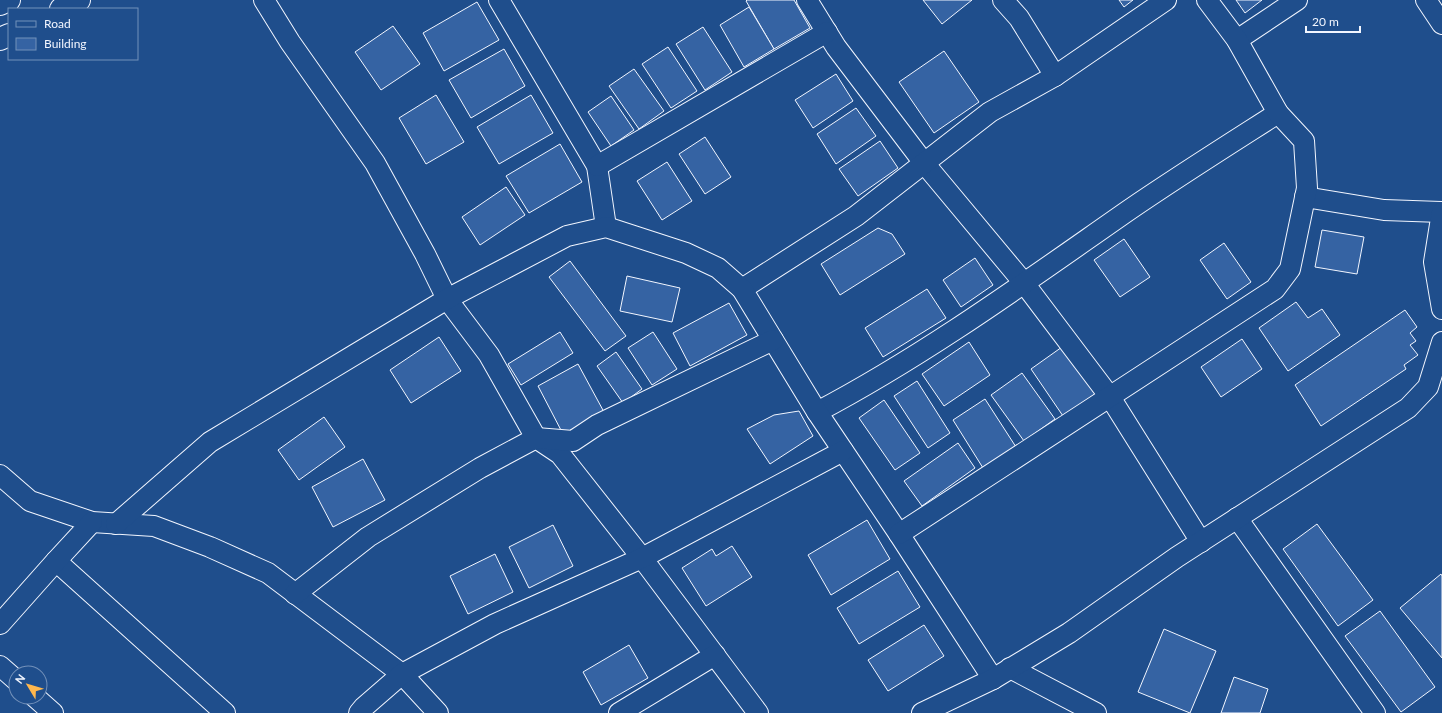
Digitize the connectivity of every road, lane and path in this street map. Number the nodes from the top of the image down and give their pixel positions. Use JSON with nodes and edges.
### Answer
{"nodes":[{"id":1,"x":10,"y":0,"type":"edge"},
{"id":2,"x":79,"y":0,"type":"edge"},
{"id":3,"x":264,"y":0,"type":"edge"},
{"id":4,"x":499,"y":0,"type":"edge"},
{"id":5,"x":807,"y":0,"type":"edge"},
{"id":6,"x":1003,"y":0,"type":"edge"},
{"id":7,"x":1166,"y":0,"type":"edge"},
{"id":8,"x":1207,"y":0,"type":"edge"},
{"id":9,"x":1297,"y":0,"type":"edge"},
{"id":10,"x":1426,"y":0,"type":"edge"},
{"id":11,"x":0,"y":4,"type":"edge"},
{"id":12,"x":63,"y":8,"type":"edge"},
{"id":13,"x":1442,"y":24,"type":"edge"},
{"id":14,"x":827,"y":32,"type":"junction"},
{"id":15,"x":1237,"y":40,"type":"junction"},
{"id":16,"x":1055,"y":76,"type":"junction"},
{"id":17,"x":1278,"y":113,"type":"junction"},
{"id":18,"x":924,"y":163,"type":"junction"},
{"id":19,"x":597,"y":166,"type":"junction"},
{"id":20,"x":1305,"y":197,"type":"junction"},
{"id":21,"x":1442,"y":212,"type":"edge"},
{"id":22,"x":606,"y":227,"type":"junction"},
{"id":23,"x":1024,"y":282,"type":"junction"},
{"id":24,"x":742,"y":289,"type":"junction"},
{"id":25,"x":447,"y":299,"type":"junction"},
{"id":26,"x":1442,"y":309,"type":"edge"},
{"id":27,"x":773,"y":340,"type":"junction"},
{"id":28,"x":1442,"y":342,"type":"edge"},
{"id":29,"x":1435,"y":386,"type":"edge"},
{"id":30,"x":1110,"y":397,"type":"junction"},
{"id":31,"x":817,"y":412,"type":"junction"},
{"id":32,"x":536,"y":438,"type":"junction"},
{"id":33,"x":843,"y":451,"type":"junction"},
{"id":34,"x":0,"y":475,"type":"edge"},
{"id":35,"x":1237,"y":518,"type":"junction"},
{"id":36,"x":92,"y":522,"type":"junction"},
{"id":37,"x":116,"y":524,"type":"junction"},
{"id":38,"x":899,"y":534,"type":"junction"},
{"id":39,"x":1201,"y":542,"type":"junction"},
{"id":40,"x":642,"y":558,"type":"junction"},
{"id":41,"x":56,"y":561,"type":"junction"},
{"id":42,"x":295,"y":594,"type":"junction"},
{"id":43,"x":0,"y":624,"type":"edge"},
{"id":44,"x":715,"y":655,"type":"junction"},
{"id":45,"x":0,"y":666,"type":"edge"},
{"id":46,"x":1010,"y":668,"type":"junction"},
{"id":47,"x":8,"y":673,"type":"edge"},
{"id":48,"x":402,"y":674,"type":"junction"},
{"id":49,"x":993,"y":679,"type":"junction"},
{"id":50,"x":44,"y":705,"type":"edge"},
{"id":51,"x":53,"y":713,"type":"edge"},
{"id":52,"x":225,"y":713,"type":"edge"},
{"id":53,"x":359,"y":713,"type":"edge"},
{"id":54,"x":438,"y":713,"type":"edge"},
{"id":55,"x":619,"y":713,"type":"edge"},
{"id":56,"x":758,"y":713,"type":"edge"},
{"id":57,"x":922,"y":713,"type":"edge"},
{"id":58,"x":1096,"y":713,"type":"edge"},
{"id":59,"x":1375,"y":713,"type":"edge"}],
"edges":[{"from":1,"to":11,"type":"main road"},
{"from":2,"to":12,"type":"main road"},
{"from":3,"to":25,"type":"street"},
{"from":4,"to":19,"type":"street"},
{"from":5,"to":14,"type":"street"},
{"from":6,"to":16,"type":"street"},
{"from":7,"to":16,"type":"street"},
{"from":8,"to":15,"type":"street"},
{"from":9,"to":15,"type":"street"},
{"from":10,"to":13,"type":"street"},
{"from":14,"to":18,"type":"street"},
{"from":14,"to":19,"type":"street"},
{"from":15,"to":17,"type":"street"},
{"from":16,"to":18,"type":"street"},
{"from":17,"to":20,"type":"street"},
{"from":17,"to":23,"type":"street"},
{"from":18,"to":23,"type":"street"},
{"from":18,"to":24,"type":"street"},
{"from":19,"to":22,"type":"street"},
{"from":20,"to":21,"type":"street"},
{"from":20,"to":30,"type":"street"},
{"from":21,"to":26,"type":"street"},
{"from":22,"to":24,"type":"street"},
{"from":22,"to":25,"type":"street"},
{"from":23,"to":30,"type":"street"},
{"from":23,"to":31,"type":"street"},
{"from":24,"to":27,"type":"street"},
{"from":25,"to":32,"type":"street"},
{"from":25,"to":37,"type":"street"},
{"from":27,"to":31,"type":"street"},
{"from":27,"to":32,"type":"street"},
{"from":28,"to":29,"type":"street"},
{"from":29,"to":35,"type":"street"},
{"from":30,"to":38,"type":"street"},
{"from":30,"to":39,"type":"street"},
{"from":31,"to":33,"type":"street"},
{"from":32,"to":40,"type":"street"},
{"from":32,"to":42,"type":"street"},
{"from":33,"to":38,"type":"street"},
{"from":33,"to":40,"type":"street"},
{"from":34,"to":36,"type":"street"},
{"from":35,"to":39,"type":"street"},
{"from":35,"to":59,"type":"street"},
{"from":36,"to":37,"type":"street"},
{"from":36,"to":41,"type":"street"},
{"from":37,"to":42,"type":"street"},
{"from":38,"to":49,"type":"street"},
{"from":39,"to":46,"type":"street"},
{"from":40,"to":44,"type":"street"},
{"from":40,"to":48,"type":"street"},
{"from":41,"to":43,"type":"street"},
{"from":41,"to":52,"type":"street"},
{"from":42,"to":48,"type":"street"},
{"from":44,"to":55,"type":"street"},
{"from":44,"to":56,"type":"street"},
{"from":45,"to":47,"type":"street"},
{"from":46,"to":49,"type":"street"},
{"from":46,"to":58,"type":"street"},
{"from":48,"to":53,"type":"street"},
{"from":48,"to":54,"type":"street"},
{"from":49,"to":57,"type":"street"},
{"from":50,"to":51,"type":"street"}]}
